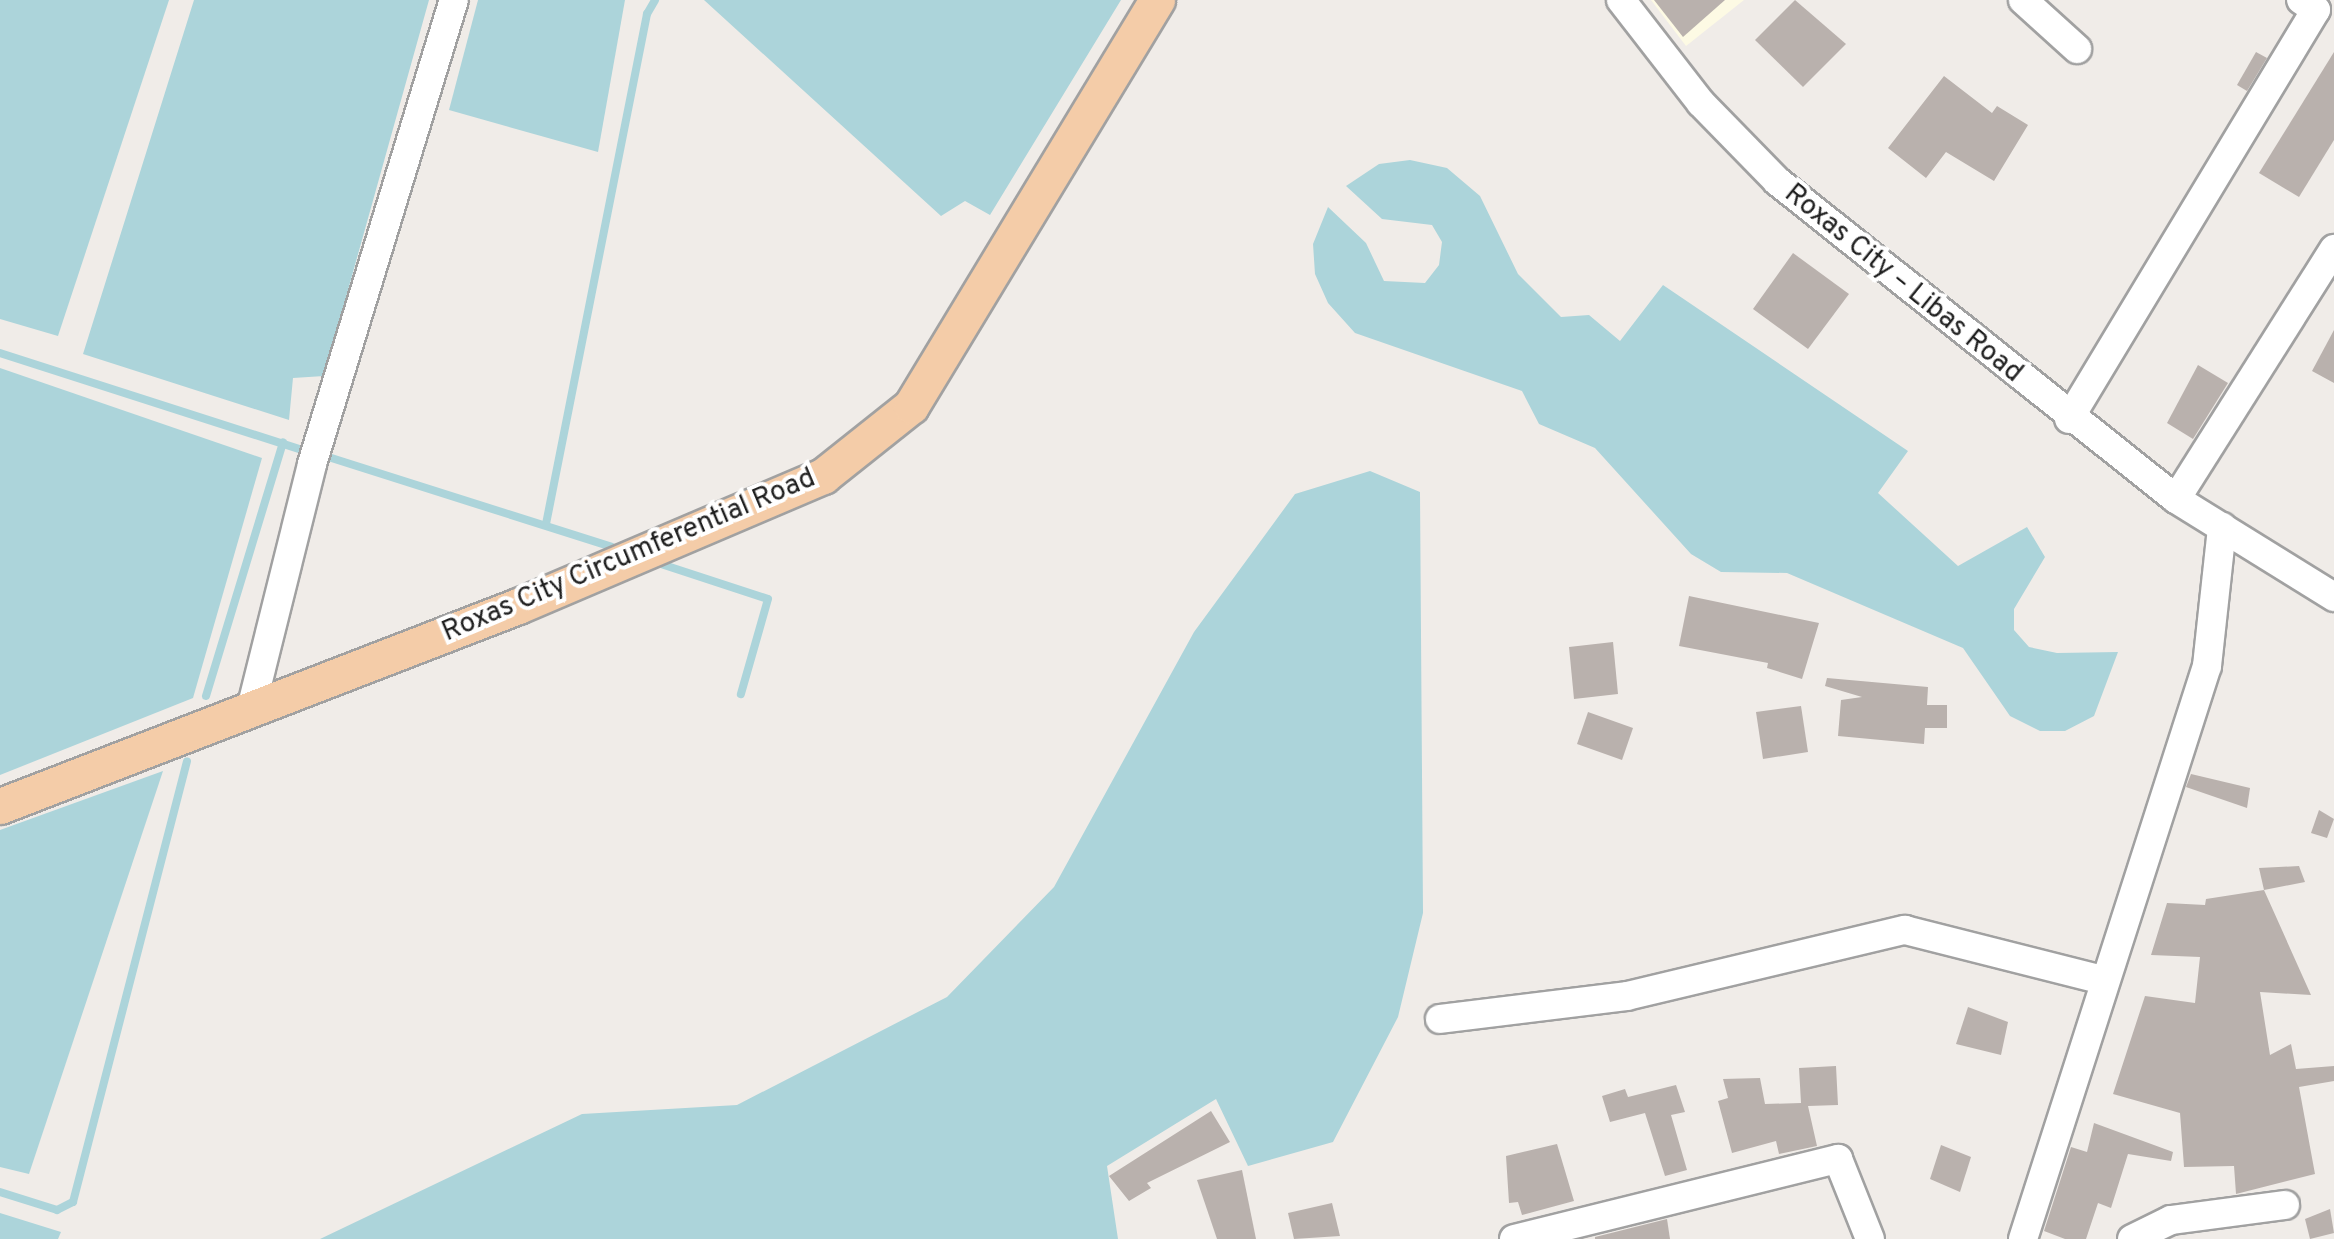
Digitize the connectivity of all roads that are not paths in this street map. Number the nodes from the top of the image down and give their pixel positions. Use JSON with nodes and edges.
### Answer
{"nodes":[{"id":1,"x":454,"y":0,"type":"edge"},
{"id":2,"x":1156,"y":0,"type":"edge"},
{"id":3,"x":1621,"y":0,"type":"edge"},
{"id":4,"x":2022,"y":0,"type":"edge"},
{"id":5,"x":2300,"y":0,"type":"edge"},
{"id":6,"x":2076,"y":49,"type":"dead end"},
{"id":7,"x":2334,"y":250,"type":"edge"},
{"id":8,"x":2070,"y":419,"type":"junction"},
{"id":9,"x":2176,"y":499,"type":"junction"},
{"id":10,"x":2222,"y":526,"type":"junction"},
{"id":11,"x":2334,"y":597,"type":"edge"},
{"id":12,"x":252,"y":705,"type":"junction"},
{"id":13,"x":0,"y":806,"type":"edge"},
{"id":14,"x":2102,"y":980,"type":"junction"},
{"id":15,"x":1440,"y":1019,"type":"dead end"},
{"id":16,"x":2285,"y":1205,"type":"dead end"},
{"id":17,"x":1514,"y":1239,"type":"edge"},
{"id":18,"x":1870,"y":1239,"type":"edge"},
{"id":19,"x":2023,"y":1239,"type":"edge"},
{"id":20,"x":2132,"y":1239,"type":"edge"}],
"edges":[{"from":1,"to":12,"type":"street"},
{"from":2,"to":12,"type":"main road","name":"Roxas City Circumferential Road"},
{"from":3,"to":8,"type":"street","name":"Roxas City – Libas Road"},
{"from":4,"to":6,"type":"street"},
{"from":5,"to":8,"type":"street"},
{"from":7,"to":9,"type":"street"},
{"from":8,"to":9,"type":"street","name":"Roxas City – Libas Road"},
{"from":9,"to":10,"type":"street","name":"Roxas City – Libas Road"},
{"from":10,"to":11,"type":"street","name":"Roxas City – Libas Road"},
{"from":10,"to":14,"type":"street"},
{"from":12,"to":13,"type":"main road","name":"Roxas City Circumferential Road"},
{"from":14,"to":15,"type":"street"},
{"from":14,"to":19,"type":"street"},
{"from":16,"to":20,"type":"street"},
{"from":17,"to":18,"type":"street"}]}
